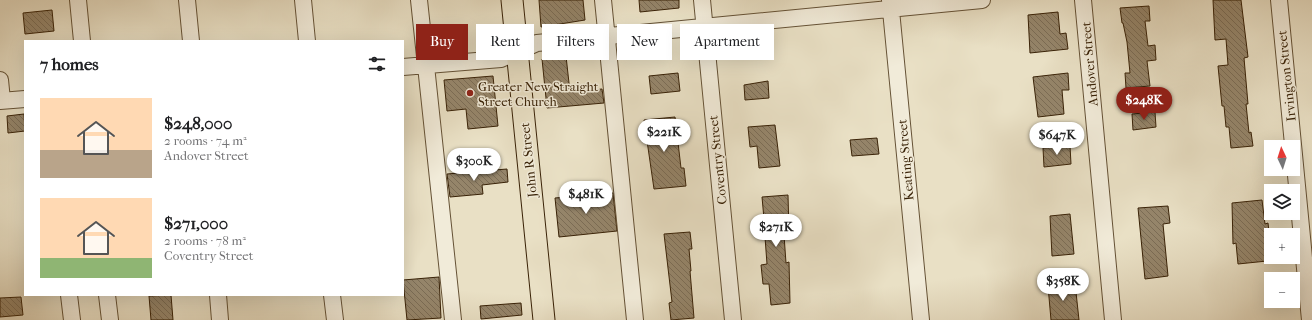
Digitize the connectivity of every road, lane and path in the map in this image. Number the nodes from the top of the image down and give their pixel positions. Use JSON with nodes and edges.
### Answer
{"nodes":[{"id":1,"x":78,"y":0,"type":"edge"},
{"id":2,"x":187,"y":0,"type":"edge"},
{"id":3,"x":303,"y":0,"type":"edge"},
{"id":4,"x":419,"y":0,"type":"edge"},
{"id":5,"x":512,"y":0,"type":"edge"},
{"id":6,"x":604,"y":0,"type":"edge"},
{"id":7,"x":702,"y":0,"type":"edge"},
{"id":8,"x":982,"y":0,"type":"edge"},
{"id":9,"x":1083,"y":0,"type":"edge"},
{"id":10,"x":1279,"y":0,"type":"edge"},
{"id":11,"x":891,"y":4,"type":"edge"},
{"id":12,"x":514,"y":24,"type":"edge"},
{"id":13,"x":606,"y":24,"type":"edge"},
{"id":14,"x":704,"y":24,"type":"edge"},
{"id":15,"x":735,"y":24,"type":"edge"},
{"id":16,"x":680,"y":30,"type":"edge"},
{"id":17,"x":609,"y":37,"type":"edge"},
{"id":18,"x":82,"y":40,"type":"edge"},
{"id":19,"x":191,"y":40,"type":"edge"},
{"id":20,"x":307,"y":40,"type":"edge"},
{"id":21,"x":609,"y":57,"type":"edge"},
{"id":22,"x":488,"y":60,"type":"edge"},
{"id":23,"x":518,"y":60,"type":"edge"},
{"id":24,"x":707,"y":60,"type":"edge"},
{"id":25,"x":426,"y":65,"type":"junction"},
{"id":26,"x":404,"y":67,"type":"edge"},
{"id":27,"x":0,"y":80,"type":"edge"},
{"id":28,"x":24,"y":99,"type":"edge"},
{"id":29,"x":1,"y":101,"type":"edge"},
{"id":30,"x":69,"y":296,"type":"edge"},
{"id":31,"x":108,"y":296,"type":"edge"},
{"id":32,"x":218,"y":296,"type":"edge"},
{"id":33,"x":332,"y":296,"type":"edge"},
{"id":34,"x":72,"y":320,"type":"edge"},
{"id":35,"x":110,"y":320,"type":"edge"},
{"id":36,"x":220,"y":320,"type":"edge"},
{"id":37,"x":335,"y":320,"type":"edge"},
{"id":38,"x":452,"y":320,"type":"edge"},
{"id":39,"x":544,"y":320,"type":"edge"},
{"id":40,"x":635,"y":320,"type":"edge"},
{"id":41,"x":733,"y":320,"type":"edge"},
{"id":42,"x":921,"y":320,"type":"edge"},
{"id":43,"x":1113,"y":320,"type":"edge"},
{"id":44,"x":1310,"y":320,"type":"edge"}],
"edges":[{"from":1,"to":18,"type":"street"},
{"from":2,"to":19,"type":"street"},
{"from":3,"to":20,"type":"street"},
{"from":4,"to":25,"type":"street"},
{"from":5,"to":12,"type":"main road","name":"John R Street"},
{"from":6,"to":13,"type":"street"},
{"from":7,"to":14,"type":"street","name":"Coventry Street"},
{"from":8,"to":11,"type":"street"},
{"from":9,"to":43,"type":"street","name":"Andover Street"},
{"from":10,"to":44,"type":"street","name":"Irvington Street"},
{"from":11,"to":15,"type":"street"},
{"from":11,"to":42,"type":"street","name":"Keating Street"},
{"from":16,"to":17,"type":"street"},
{"from":21,"to":40,"type":"street"},
{"from":22,"to":25,"type":"street"},
{"from":23,"to":39,"type":"main road","name":"John R Street"},
{"from":24,"to":41,"type":"street","name":"Coventry Street"},
{"from":25,"to":26,"type":"street"},
{"from":25,"to":38,"type":"street"},
{"from":27,"to":29,"type":"street"},
{"from":28,"to":29,"type":"street"},
{"from":30,"to":34,"type":"street"},
{"from":31,"to":35,"type":"street"},
{"from":32,"to":36,"type":"street"},
{"from":33,"to":37,"type":"street"}]}
